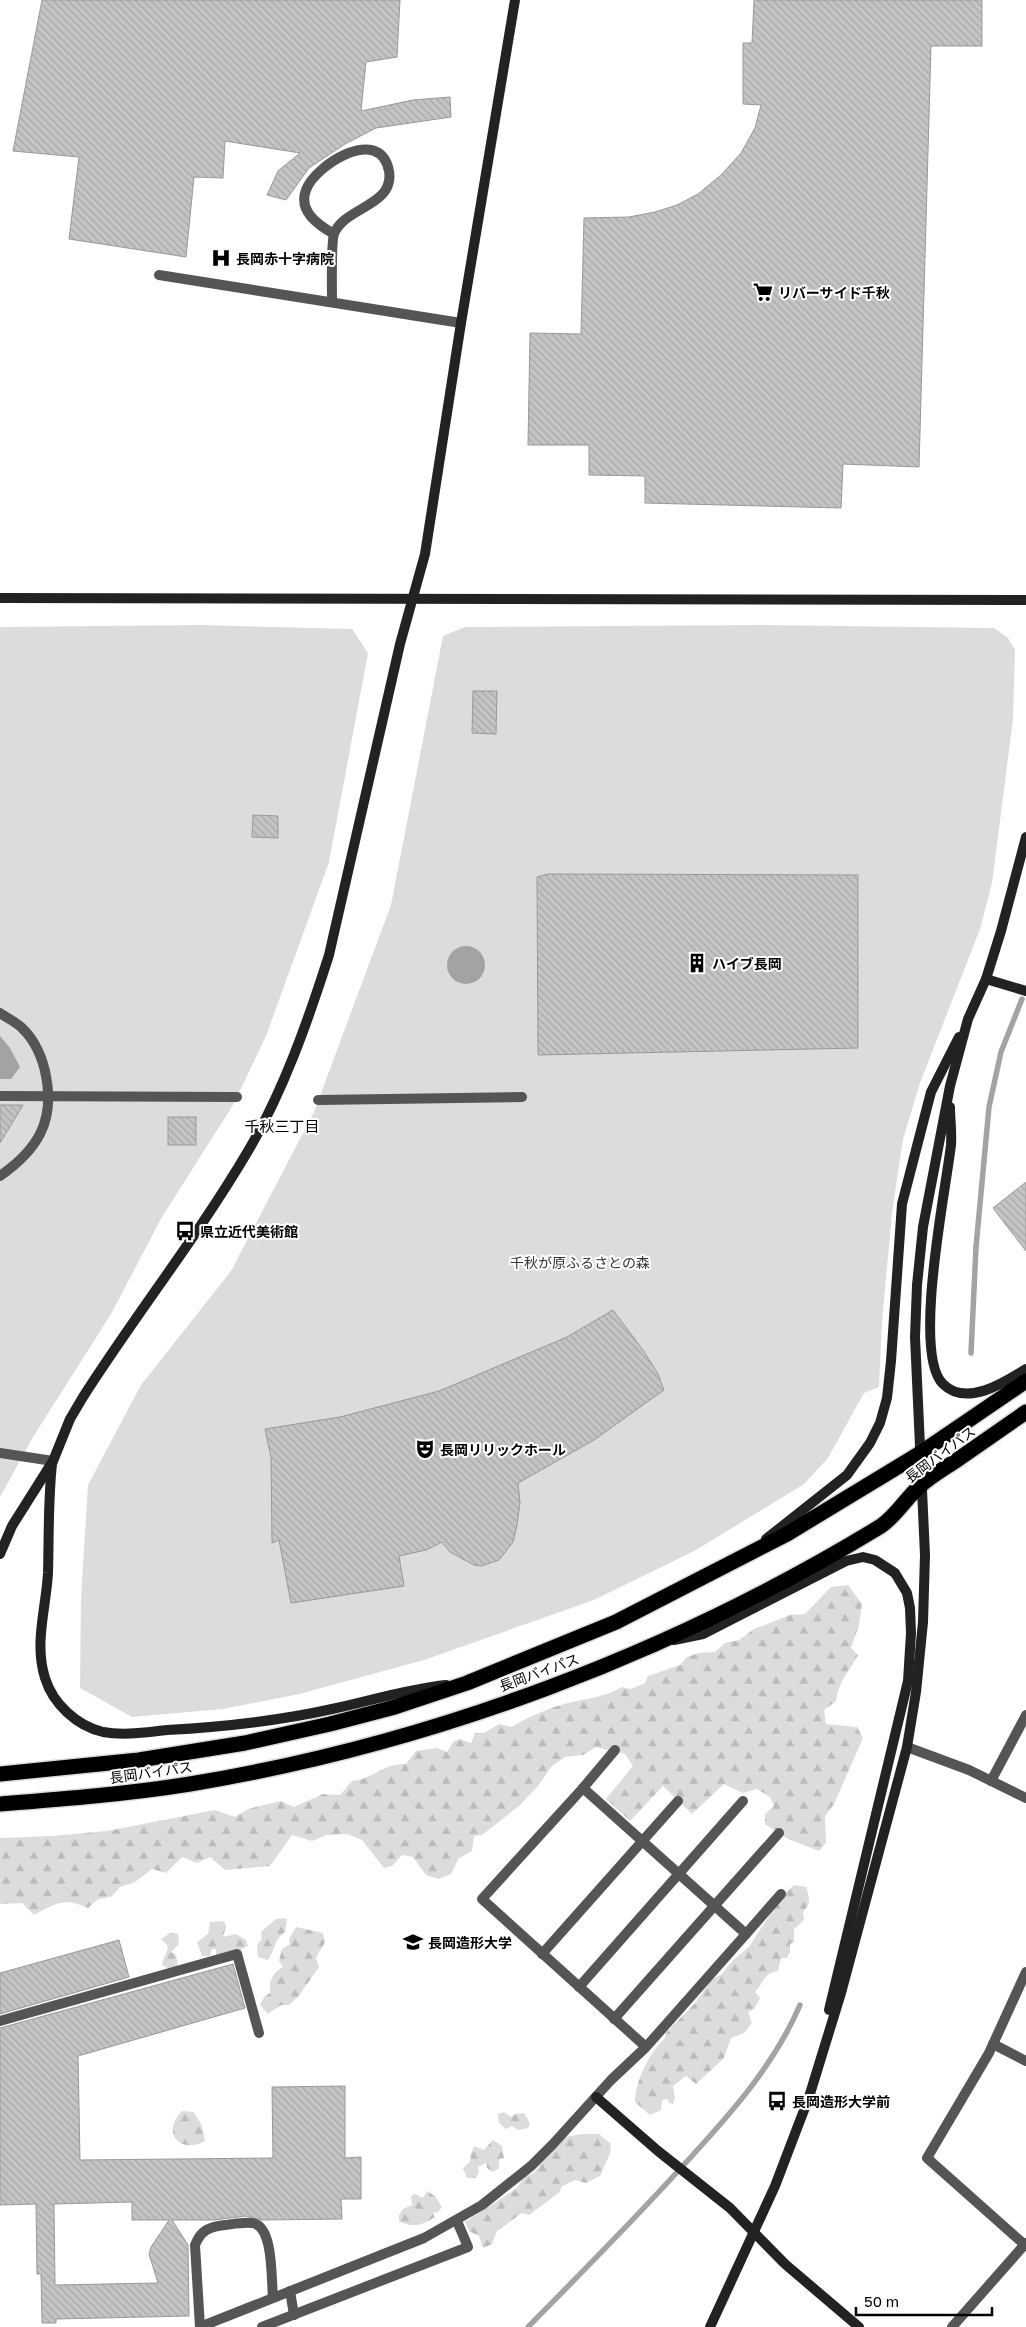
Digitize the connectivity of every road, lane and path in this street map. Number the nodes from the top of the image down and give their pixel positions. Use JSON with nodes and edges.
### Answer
{"nodes":[{"id":1,"x":515,"y":0,"type":"edge"},
{"id":2,"x":334,"y":234,"type":"junction"},
{"id":3,"x":159,"y":275,"type":"dead end"},
{"id":4,"x":332,"y":302,"type":"junction"},
{"id":5,"x":461,"y":323,"type":"junction"},
{"id":6,"x":0,"y":598,"type":"edge"},
{"id":7,"x":412,"y":600,"type":"junction"},
{"id":8,"x":1026,"y":600,"type":"edge"},
{"id":9,"x":1026,"y":837,"type":"edge"},
{"id":10,"x":986,"y":979,"type":"junction"},
{"id":11,"x":1026,"y":991,"type":"edge"},
{"id":12,"x":0,"y":1013,"type":"edge"},
{"id":13,"x":968,"y":1019,"type":"junction"},
{"id":14,"x":950,"y":1086,"type":"junction"},
{"id":15,"x":0,"y":1096,"type":"edge"},
{"id":16,"x":50,"y":1096,"type":"junction"},
{"id":17,"x":238,"y":1097,"type":"dead end"},
{"id":18,"x":522,"y":1097,"type":"dead end"},
{"id":19,"x":318,"y":1100,"type":"dead end"},
{"id":20,"x":0,"y":1176,"type":"edge"},
{"id":21,"x":1026,"y":1369,"type":"edge"},
{"id":22,"x":1026,"y":1381,"type":"edge"},
{"id":23,"x":1026,"y":1412,"type":"edge"},
{"id":24,"x":0,"y":1454,"type":"edge"},
{"id":25,"x":919,"y":1454,"type":"junction"},
{"id":26,"x":53,"y":1461,"type":"junction"},
{"id":27,"x":921,"y":1485,"type":"junction"},
{"id":28,"x":0,"y":1554,"type":"edge"},
{"id":29,"x":734,"y":1561,"type":"junction"},
{"id":30,"x":657,"y":1644,"type":"junction"},
{"id":31,"x":467,"y":1683,"type":"junction"},
{"id":32,"x":1026,"y":1715,"type":"edge"},
{"id":33,"x":906,"y":1747,"type":"junction"},
{"id":34,"x":615,"y":1750,"type":"dead end"},
{"id":35,"x":0,"y":1774,"type":"edge"},
{"id":36,"x":991,"y":1781,"type":"junction"},
{"id":37,"x":582,"y":1788,"type":"junction"},
{"id":38,"x":1026,"y":1798,"type":"edge"},
{"id":39,"x":678,"y":1801,"type":"dead end"},
{"id":40,"x":744,"y":1801,"type":"dead end"},
{"id":41,"x":0,"y":1804,"type":"edge"},
{"id":42,"x":779,"y":1832,"type":"dead end"},
{"id":43,"x":643,"y":1842,"type":"junction"},
{"id":44,"x":678,"y":1873,"type":"junction"},
{"id":45,"x":781,"y":1894,"type":"dead end"},
{"id":46,"x":714,"y":1905,"type":"junction"},
{"id":47,"x":746,"y":1934,"type":"junction"},
{"id":48,"x":542,"y":1954,"type":"junction"},
{"id":49,"x":1026,"y":1972,"type":"edge"},
{"id":50,"x":579,"y":1987,"type":"junction"},
{"id":51,"x":614,"y":2019,"type":"junction"},
{"id":52,"x":0,"y":2021,"type":"edge"},
{"id":53,"x":259,"y":2033,"type":"dead end"},
{"id":54,"x":993,"y":2044,"type":"junction"},
{"id":55,"x":646,"y":2047,"type":"junction"},
{"id":56,"x":1026,"y":2061,"type":"edge"},
{"id":57,"x":818,"y":2062,"type":"junction"},
{"id":58,"x":596,"y":2097,"type":"junction"},
{"id":59,"x":457,"y":2221,"type":"junction"},
{"id":60,"x":754,"y":2233,"type":"junction"},
{"id":61,"x":1026,"y":2244,"type":"edge"},
{"id":62,"x":290,"y":2291,"type":"junction"},
{"id":63,"x":273,"y":2297,"type":"junction"},
{"id":64,"x":294,"y":2314,"type":"junction"},
{"id":65,"x":200,"y":2327,"type":"edge"},
{"id":66,"x":262,"y":2327,"type":"edge"},
{"id":67,"x":710,"y":2327,"type":"edge"},
{"id":68,"x":859,"y":2327,"type":"edge"},
{"id":69,"x":952,"y":2327,"type":"edge"}],
"edges":[{"from":1,"to":5,"type":"street"},
{"from":2,"to":2,"type":"street"},
{"from":2,"to":4,"type":"street"},
{"from":3,"to":4,"type":"street"},
{"from":4,"to":5,"type":"street"},
{"from":5,"to":7,"type":"street"},
{"from":6,"to":7,"type":"street"},
{"from":7,"to":8,"type":"street"},
{"from":7,"to":26,"type":"street"},
{"from":9,"to":10,"type":"street"},
{"from":10,"to":11,"type":"street"},
{"from":10,"to":13,"type":"street"},
{"from":12,"to":16,"type":"street"},
{"from":13,"to":14,"type":"street"},
{"from":13,"to":29,"type":"street"},
{"from":14,"to":21,"type":"street"},
{"from":14,"to":25,"type":"street"},
{"from":15,"to":16,"type":"street"},
{"from":16,"to":17,"type":"street"},
{"from":16,"to":20,"type":"street"},
{"from":18,"to":19,"type":"street"},
{"from":22,"to":25,"type":"highway","name":"長岡バイパス"},
{"from":23,"to":27,"type":"highway","name":"長岡バイパス"},
{"from":24,"to":26,"type":"street"},
{"from":25,"to":27,"type":"street"},
{"from":25,"to":29,"type":"highway","name":"長岡バイパス"},
{"from":26,"to":28,"type":"street"},
{"from":26,"to":31,"type":"street"},
{"from":27,"to":30,"type":"highway","name":"長岡バイパス"},
{"from":27,"to":33,"type":"street"},
{"from":29,"to":31,"type":"highway","name":"長岡バイパス"},
{"from":30,"to":41,"type":"highway","name":"長岡バイパス"},
{"from":30,"to":57,"type":"street"},
{"from":31,"to":35,"type":"highway","name":"長岡バイパス"},
{"from":32,"to":36,"type":"street"},
{"from":33,"to":36,"type":"street"},
{"from":33,"to":57,"type":"street"},
{"from":34,"to":37,"type":"street"},
{"from":36,"to":38,"type":"street"},
{"from":37,"to":43,"type":"street"},
{"from":37,"to":48,"type":"street"},
{"from":39,"to":43,"type":"street"},
{"from":40,"to":44,"type":"street"},
{"from":42,"to":46,"type":"street"},
{"from":43,"to":44,"type":"street"},
{"from":43,"to":48,"type":"street"},
{"from":44,"to":46,"type":"street"},
{"from":44,"to":50,"type":"street"},
{"from":45,"to":47,"type":"street"},
{"from":46,"to":47,"type":"street"},
{"from":46,"to":51,"type":"street"},
{"from":47,"to":55,"type":"street"},
{"from":48,"to":50,"type":"street"},
{"from":49,"to":54,"type":"street"},
{"from":50,"to":51,"type":"street"},
{"from":51,"to":55,"type":"street"},
{"from":52,"to":53,"type":"street"},
{"from":54,"to":56,"type":"street"},
{"from":54,"to":61,"type":"street"},
{"from":55,"to":58,"type":"street"},
{"from":57,"to":60,"type":"street"},
{"from":58,"to":59,"type":"street"},
{"from":58,"to":60,"type":"street"},
{"from":59,"to":62,"type":"street"},
{"from":59,"to":64,"type":"street"},
{"from":60,"to":67,"type":"street"},
{"from":60,"to":68,"type":"street"},
{"from":61,"to":69,"type":"street"},
{"from":62,"to":63,"type":"street"},
{"from":62,"to":64,"type":"street"},
{"from":63,"to":65,"type":"street"},
{"from":63,"to":65,"type":"street"},
{"from":64,"to":66,"type":"street"}]}
